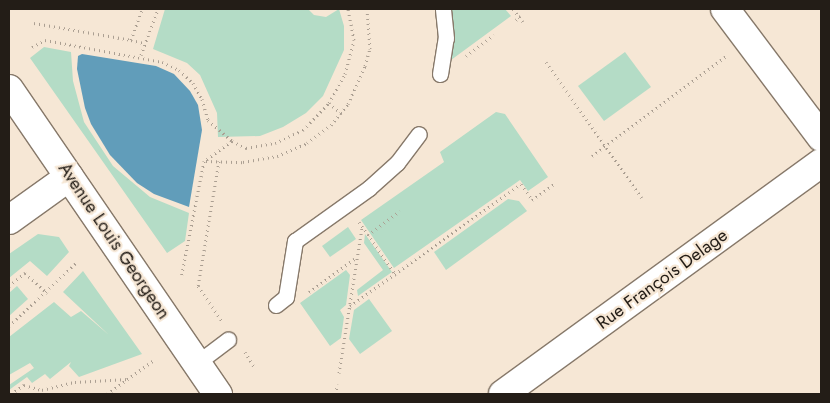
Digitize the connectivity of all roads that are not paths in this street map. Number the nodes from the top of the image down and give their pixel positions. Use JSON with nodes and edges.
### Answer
{"nodes":[{"id":1,"x":443,"y":9,"type":"edge"},
{"id":2,"x":725,"y":9,"type":"edge"},
{"id":3,"x":440,"y":74,"type":"dead end"},
{"id":4,"x":9,"y":89,"type":"edge"},
{"id":5,"x":419,"y":134,"type":"dead end"},
{"id":6,"x":821,"y":137,"type":"edge"},
{"id":7,"x":821,"y":163,"type":"edge"},
{"id":8,"x":70,"y":177,"type":"junction"},
{"id":9,"x":9,"y":220,"type":"edge"},
{"id":10,"x":276,"y":305,"type":"dead end"},
{"id":11,"x":227,"y":333,"type":"road end"},
{"id":12,"x":197,"y":363,"type":"junction"},
{"id":13,"x":218,"y":394,"type":"edge"},
{"id":14,"x":504,"y":394,"type":"edge"}],
"edges":[{"from":1,"to":3,"type":"lane"},
{"from":2,"to":6,"type":"street"},
{"from":4,"to":8,"type":"street","name":"Avenue Louis Georgeon"},
{"from":5,"to":10,"type":"lane"},
{"from":7,"to":14,"type":"street","name":"Rue François Delage"},
{"from":8,"to":9,"type":"street"},
{"from":8,"to":12,"type":"street","name":"Avenue Louis Georgeon"},
{"from":11,"to":12,"type":"lane"},
{"from":12,"to":13,"type":"street","name":"Avenue Louis Georgeon"}]}
